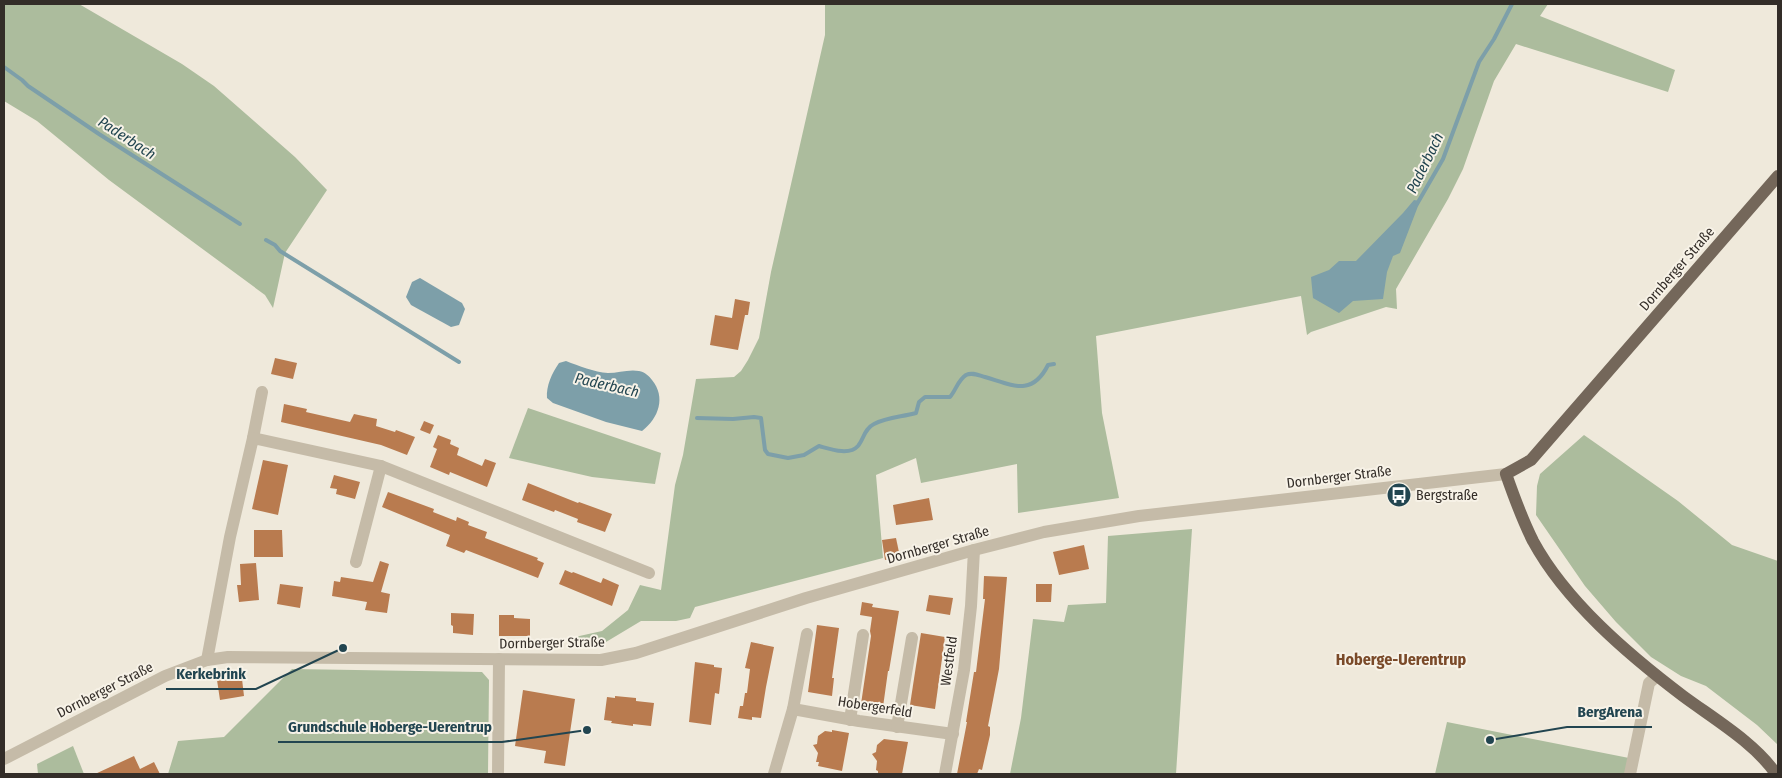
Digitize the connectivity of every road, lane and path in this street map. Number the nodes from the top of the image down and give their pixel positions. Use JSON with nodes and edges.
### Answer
{"nodes":[{"id":1,"x":1778,"y":176,"type":"edge"},
{"id":2,"x":262,"y":392,"type":"dead end"},
{"id":3,"x":253,"y":438,"type":"junction"},
{"id":4,"x":381,"y":466,"type":"junction"},
{"id":5,"x":1506,"y":474,"type":"junction"},
{"id":6,"x":974,"y":550,"type":"junction"},
{"id":7,"x":356,"y":562,"type":"dead end"},
{"id":8,"x":649,"y":573,"type":"dead end"},
{"id":9,"x":806,"y":634,"type":"dead end"},
{"id":10,"x":864,"y":635,"type":"dead end"},
{"id":11,"x":912,"y":638,"type":"dead end"},
{"id":12,"x":499,"y":659,"type":"junction"},
{"id":13,"x":207,"y":660,"type":"junction"},
{"id":14,"x":1657,"y":676,"type":"junction"},
{"id":15,"x":793,"y":709,"type":"junction"},
{"id":16,"x":850,"y":720,"type":"junction"},
{"id":17,"x":897,"y":726,"type":"junction"},
{"id":18,"x":953,"y":734,"type":"junction"},
{"id":19,"x":4,"y":759,"type":"edge"},
{"id":20,"x":1776,"y":769,"type":"edge"},
{"id":21,"x":498,"y":774,"type":"edge"},
{"id":22,"x":774,"y":774,"type":"edge"},
{"id":23,"x":945,"y":774,"type":"edge"},
{"id":24,"x":1630,"y":774,"type":"edge"}],
"edges":[{"from":1,"to":5,"type":"main road","name":"Dornberger Straße"},
{"from":2,"to":3,"type":"street"},
{"from":3,"to":4,"type":"street"},
{"from":3,"to":13,"type":"street"},
{"from":4,"to":7,"type":"street"},
{"from":4,"to":8,"type":"street"},
{"from":5,"to":6,"type":"street","name":"Dornberger Straße"},
{"from":5,"to":14,"type":"main road"},
{"from":6,"to":12,"type":"street","name":"Dornberger Straße"},
{"from":6,"to":18,"type":"street","name":"Westfeld"},
{"from":9,"to":15,"type":"street"},
{"from":10,"to":16,"type":"street"},
{"from":11,"to":17,"type":"street"},
{"from":12,"to":13,"type":"street","name":"Dornberger Straße"},
{"from":12,"to":21,"type":"street"},
{"from":13,"to":19,"type":"street","name":"Dornberger Straße"},
{"from":14,"to":20,"type":"main road"},
{"from":14,"to":24,"type":"street"},
{"from":15,"to":16,"type":"street","name":"Hobergerfeld"},
{"from":15,"to":22,"type":"street"},
{"from":16,"to":17,"type":"street","name":"Hobergerfeld"},
{"from":17,"to":18,"type":"street","name":"Hobergerfeld"},
{"from":18,"to":23,"type":"street","name":"Westfeld"}]}
